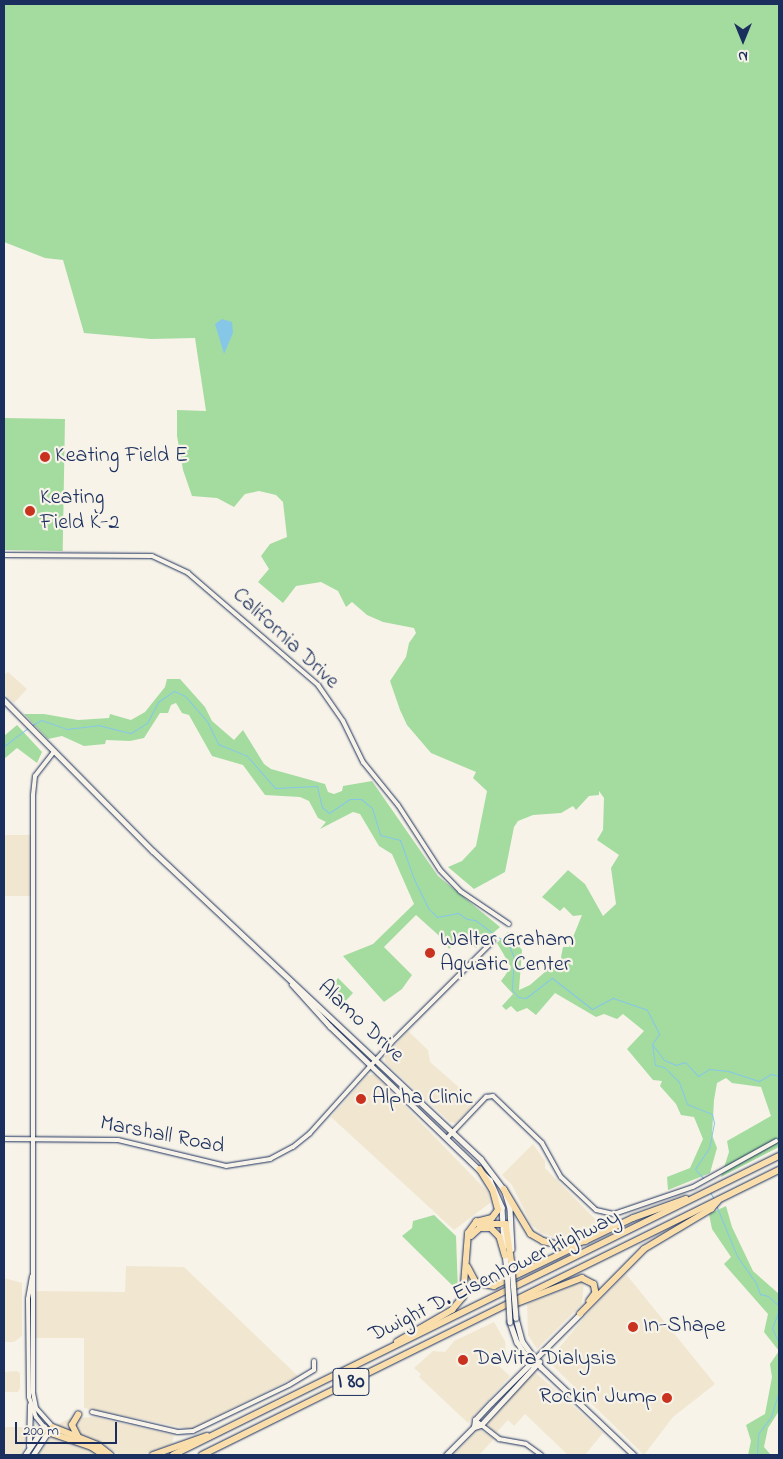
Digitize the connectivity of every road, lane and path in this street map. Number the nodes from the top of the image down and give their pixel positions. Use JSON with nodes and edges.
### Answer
{"nodes":[{"id":1,"x":4,"y":555,"type":"edge"},
{"id":2,"x":4,"y":700,"type":"edge"},
{"id":3,"x":54,"y":752,"type":"junction"},
{"id":4,"x":509,"y":924,"type":"dead end"},
{"id":5,"x":492,"y":941,"type":"dead end"},
{"id":6,"x":292,"y":984,"type":"junction"},
{"id":7,"x":376,"y":1060,"type":"junction"},
{"id":8,"x":371,"y":1066,"type":"junction"},
{"id":9,"x":453,"y":1132,"type":"junction"},
{"id":10,"x":447,"y":1138,"type":"junction"},
{"id":11,"x":4,"y":1139,"type":"edge"},
{"id":12,"x":32,"y":1139,"type":"junction"},
{"id":13,"x":776,"y":1141,"type":"dead end"},
{"id":14,"x":779,"y":1156,"type":"edge"},
{"id":15,"x":480,"y":1170,"type":"junction"},
{"id":16,"x":779,"y":1170,"type":"edge"},
{"id":17,"x":504,"y":1189,"type":"junction"},
{"id":18,"x":702,"y":1194,"type":"junction"},
{"id":19,"x":710,"y":1207,"type":"junction"},
{"id":20,"x":503,"y":1222,"type":"junction"},
{"id":21,"x":473,"y":1228,"type":"junction"},
{"id":22,"x":585,"y":1241,"type":"junction"},
{"id":23,"x":505,"y":1255,"type":"junction"},
{"id":24,"x":512,"y":1266,"type":"junction"},
{"id":25,"x":32,"y":1276,"type":"junction"},
{"id":26,"x":499,"y":1309,"type":"junction"},
{"id":27,"x":580,"y":1314,"type":"junction"},
{"id":28,"x":389,"y":1348,"type":"junction"},
{"id":29,"x":314,"y":1362,"type":"dead end"},
{"id":30,"x":536,"y":1364,"type":"junction"},
{"id":31,"x":30,"y":1405,"type":"junction"},
{"id":32,"x":92,"y":1412,"type":"dead end"},
{"id":33,"x":78,"y":1415,"type":"dead end"},
{"id":34,"x":475,"y":1420,"type":"junction"},
{"id":35,"x":481,"y":1424,"type":"junction"},
{"id":36,"x":49,"y":1427,"type":"junction"},
{"id":37,"x":474,"y":1427,"type":"junction"},
{"id":38,"x":219,"y":1433,"type":"junction"},
{"id":39,"x":78,"y":1438,"type":"junction"},
{"id":40,"x":29,"y":1446,"type":"junction"},
{"id":41,"x":26,"y":1455,"type":"edge"},
{"id":42,"x":33,"y":1455,"type":"edge"},
{"id":43,"x":104,"y":1455,"type":"edge"},
{"id":44,"x":111,"y":1455,"type":"edge"},
{"id":45,"x":153,"y":1455,"type":"edge"},
{"id":46,"x":173,"y":1455,"type":"edge"},
{"id":47,"x":202,"y":1455,"type":"edge"},
{"id":48,"x":446,"y":1455,"type":"edge"},
{"id":49,"x":541,"y":1455,"type":"edge"},
{"id":50,"x":634,"y":1455,"type":"edge"}],
"edges":[{"from":1,"to":4,"type":"street","name":"California Drive"},
{"from":2,"to":3,"type":"main road","name":"Alamo Drive"},
{"from":3,"to":6,"type":"main road","name":"Alamo Drive"},
{"from":3,"to":12,"type":"street"},
{"from":5,"to":7,"type":"street","name":"Marshall Road"},
{"from":6,"to":7,"type":"main road","name":"Alamo Drive"},
{"from":6,"to":8,"type":"main road","name":"Alamo Drive"},
{"from":7,"to":8,"type":"street","name":"Marshall Road"},
{"from":7,"to":9,"type":"main road","name":"Alamo Drive"},
{"from":8,"to":10,"type":"main road","name":"Alamo Drive"},
{"from":8,"to":12,"type":"street","name":"Marshall Road"},
{"from":9,"to":10,"type":"street"},
{"from":9,"to":13,"type":"street"},
{"from":9,"to":17,"type":"main road","name":"Alamo Drive"},
{"from":10,"to":15,"type":"main road","name":"Alamo Drive"},
{"from":11,"to":12,"type":"street","name":"Marshall Road"},
{"from":12,"to":25,"type":"street"},
{"from":14,"to":18,"type":"highway","name":"Dwight D. Eisenhower Highway","number":"I 80"},
{"from":15,"to":20,"type":"main road","name":"Alamo Drive"},
{"from":15,"to":21,"type":"highway"},
{"from":16,"to":19,"type":"highway"},
{"from":17,"to":22,"type":"highway"},
{"from":17,"to":24,"type":"main road","name":"Alamo Drive"},
{"from":18,"to":22,"type":"highway"},
{"from":18,"to":28,"type":"highway","name":"Dwight D. Eisenhower Highway","number":"I 80"},
{"from":19,"to":26,"type":"highway","name":"Dwight D. Eisenhower Highway","number":"I 80"},
{"from":19,"to":27,"type":"highway"},
{"from":20,"to":21,"type":"highway"},
{"from":20,"to":23,"type":"main road","name":"Alamo Drive"},
{"from":20,"to":24,"type":"highway"},
{"from":21,"to":28,"type":"highway"},
{"from":22,"to":23,"type":"highway"},
{"from":23,"to":30,"type":"main road","name":"Alamo Drive","bridge":true},
{"from":24,"to":30,"type":"main road","name":"Alamo Drive","bridge":true},
{"from":25,"to":31,"type":"street"},
{"from":25,"to":36,"type":"street"},
{"from":26,"to":27,"type":"highway"},
{"from":26,"to":47,"type":"highway","name":"Dwight D. Eisenhower Highway","number":"I 80"},
{"from":27,"to":30,"type":"main road"},
{"from":28,"to":38,"type":"highway","name":"Dwight D. Eisenhower Highway","number":"I 80"},
{"from":29,"to":32,"type":"street"},
{"from":30,"to":34,"type":"main road"},
{"from":30,"to":35,"type":"main road"},
{"from":30,"to":50,"type":"main road","name":"Alamo Drive"},
{"from":31,"to":36,"type":"street"},
{"from":31,"to":40,"type":"main road"},
{"from":33,"to":39,"type":"highway"},
{"from":34,"to":35,"type":"street"},
{"from":34,"to":37,"type":"main road"},
{"from":35,"to":37,"type":"main road"},
{"from":35,"to":49,"type":"street"},
{"from":36,"to":39,"type":"highway"},
{"from":36,"to":40,"type":"main road"},
{"from":36,"to":42,"type":"main road"},
{"from":36,"to":43,"type":"highway"},
{"from":37,"to":48,"type":"main road"},
{"from":38,"to":45,"type":"highway"},
{"from":38,"to":46,"type":"highway","name":"Dwight D. Eisenhower Highway","number":"I 80"},
{"from":39,"to":44,"type":"highway"},
{"from":40,"to":41,"type":"main road"}]}
